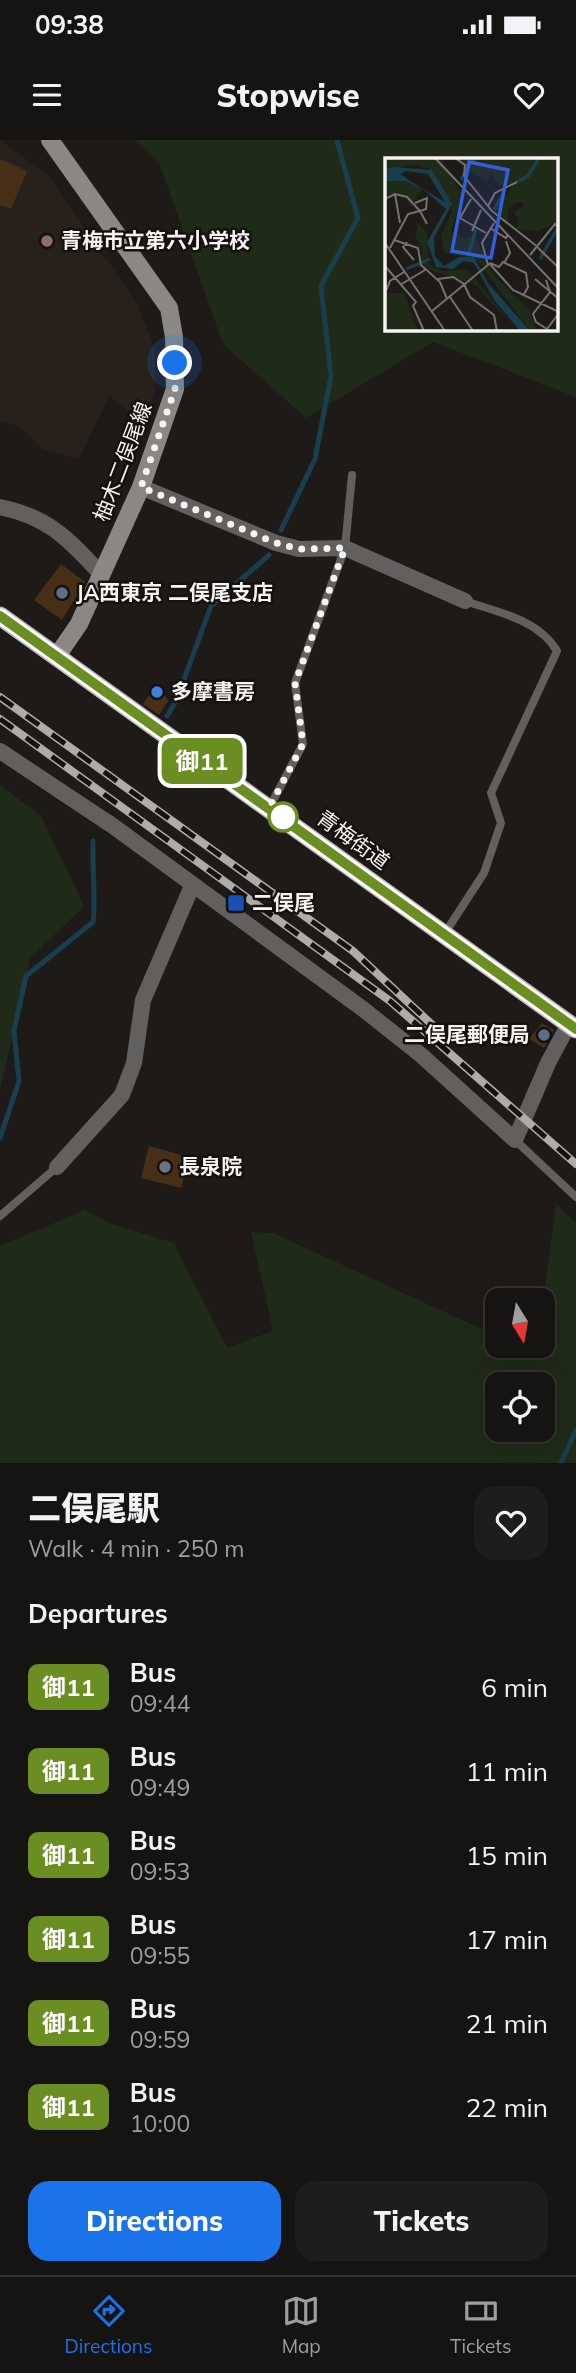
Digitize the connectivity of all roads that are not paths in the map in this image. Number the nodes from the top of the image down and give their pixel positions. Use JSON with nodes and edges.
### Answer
{"nodes":[{"id":1,"x":50,"y":140,"type":"edge"},
{"id":2,"x":352,"y":475,"type":"dead end"},
{"id":3,"x":141,"y":487,"type":"junction"},
{"id":4,"x":0,"y":507,"type":"edge"},
{"id":5,"x":345,"y":548,"type":"junction"},
{"id":6,"x":101,"y":574,"type":"junction"},
{"id":7,"x":465,"y":601,"type":"joint"},
{"id":8,"x":0,"y":616,"type":"edge"},
{"id":9,"x":57,"y":656,"type":"junction"},
{"id":10,"x":0,"y":751,"type":"edge"},
{"id":11,"x":269,"y":808,"type":"junction"},
{"id":12,"x":192,"y":887,"type":"junction"},
{"id":13,"x":445,"y":933,"type":"junction"},
{"id":14,"x":573,"y":1026,"type":"edge"},
{"id":15,"x":515,"y":1140,"type":"junction"},
{"id":16,"x":57,"y":1167,"type":"joint"},
{"id":17,"x":576,"y":1197,"type":"edge"},
{"id":18,"x":0,"y":1216,"type":"edge"}],
"edges":[{"from":1,"to":3,"type":"main road","name":"柚木二俣尾線"},
{"from":2,"to":5,"type":"lane"},
{"from":3,"to":5,"type":"street"},
{"from":3,"to":6,"type":"main road","name":"柚木二俣尾線"},
{"from":4,"to":6,"type":"street"},
{"from":5,"to":7,"type":"street"},
{"from":5,"to":11,"type":"lane"},
{"from":6,"to":9,"type":"main road","name":"柚木二俣尾線"},
{"from":7,"to":13,"type":"lane"},
{"from":8,"to":9,"type":"highway","name":"青梅街道"},
{"from":9,"to":11,"type":"highway","name":"青梅街道"},
{"from":10,"to":12,"type":"street"},
{"from":11,"to":13,"type":"highway","name":"青梅街道"},
{"from":12,"to":15,"type":"street"},
{"from":12,"to":16,"type":"street"},
{"from":13,"to":14,"type":"highway","name":"青梅街道"},
{"from":14,"to":15,"type":"street"},
{"from":15,"to":17,"type":"lane"},
{"from":16,"to":18,"type":"lane"}]}
